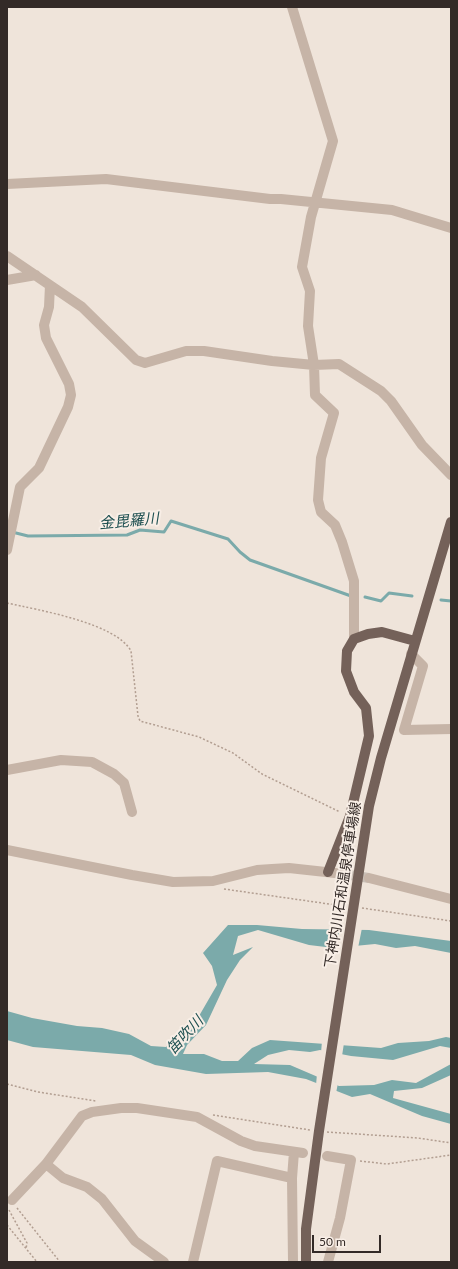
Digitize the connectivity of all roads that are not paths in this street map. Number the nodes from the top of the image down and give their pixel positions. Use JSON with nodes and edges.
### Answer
{"nodes":[{"id":1,"x":292,"y":7,"type":"edge"},
{"id":2,"x":7,"y":184,"type":"edge"},
{"id":3,"x":314,"y":203,"type":"junction"},
{"id":4,"x":451,"y":228,"type":"edge"},
{"id":5,"x":7,"y":256,"type":"edge"},
{"id":6,"x":36,"y":276,"type":"junction"},
{"id":7,"x":7,"y":280,"type":"edge"},
{"id":8,"x":50,"y":285,"type":"junction"},
{"id":9,"x":314,"y":365,"type":"junction"},
{"id":10,"x":451,"y":475,"type":"edge"},
{"id":11,"x":451,"y":522,"type":"edge"},
{"id":12,"x":7,"y":550,"type":"edge"},
{"id":13,"x":354,"y":639,"type":"junction"},
{"id":14,"x":415,"y":641,"type":"junction"},
{"id":15,"x":411,"y":654,"type":"junction"},
{"id":16,"x":451,"y":729,"type":"edge"},
{"id":17,"x":7,"y":770,"type":"edge"},
{"id":18,"x":132,"y":812,"type":"dead end"},
{"id":19,"x":7,"y":850,"type":"edge"},
{"id":20,"x":328,"y":872,"type":"junction"},
{"id":21,"x":344,"y":874,"type":"tunnel mouth"},
{"id":22,"x":369,"y":878,"type":"tunnel mouth"},
{"id":23,"x":451,"y":899,"type":"edge"},
{"id":24,"x":327,"y":1156,"type":"dead end"},
{"id":25,"x":46,"y":1164,"type":"junction"},
{"id":26,"x":292,"y":1178,"type":"junction"},
{"id":27,"x":10,"y":1204,"type":"edge"},
{"id":28,"x":164,"y":1262,"type":"edge"},
{"id":29,"x":193,"y":1262,"type":"edge"},
{"id":30,"x":293,"y":1262,"type":"edge"},
{"id":31,"x":306,"y":1262,"type":"edge"},
{"id":32,"x":328,"y":1262,"type":"edge"}],
"edges":[{"from":1,"to":3,"type":"street"},
{"from":2,"to":3,"type":"street"},
{"from":3,"to":4,"type":"street"},
{"from":3,"to":9,"type":"street"},
{"from":5,"to":6,"type":"street"},
{"from":6,"to":7,"type":"street"},
{"from":6,"to":8,"type":"street"},
{"from":8,"to":9,"type":"street"},
{"from":8,"to":12,"type":"street"},
{"from":9,"to":10,"type":"street"},
{"from":9,"to":13,"type":"street"},
{"from":11,"to":14,"type":"main road","name":"下神内川石和温泉停車場線"},
{"from":13,"to":14,"type":"main road"},
{"from":13,"to":20,"type":"main road"},
{"from":14,"to":15,"type":"main road","name":"下神内川石和温泉停車場線"},
{"from":15,"to":16,"type":"street"},
{"from":15,"to":31,"type":"main road","name":"下神内川石和温泉停車場線"},
{"from":17,"to":18,"type":"street"},
{"from":19,"to":20,"type":"street"},
{"from":20,"to":21,"type":"street"},
{"from":22,"to":23,"type":"street"},
{"from":24,"to":32,"type":"street"},
{"from":25,"to":26,"type":"street"},
{"from":25,"to":27,"type":"street"},
{"from":25,"to":28,"type":"street"},
{"from":26,"to":29,"type":"street"},
{"from":26,"to":30,"type":"street"}]}
